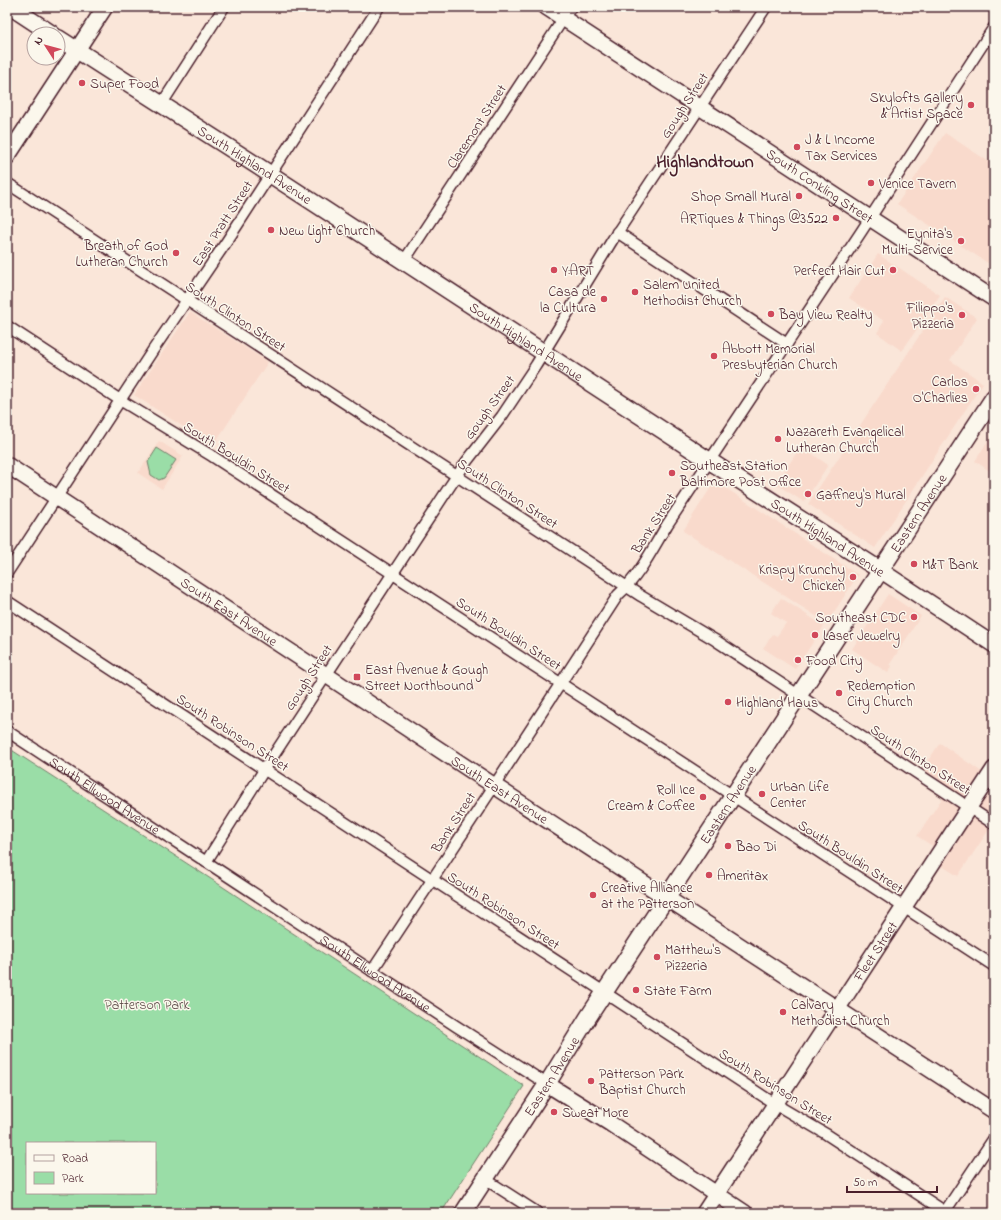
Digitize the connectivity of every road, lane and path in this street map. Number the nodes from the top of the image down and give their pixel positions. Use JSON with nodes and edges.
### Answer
{"nodes":[{"id":1,"x":11,"y":7,"type":"edge"},
{"id":2,"x":105,"y":7,"type":"edge"},
{"id":3,"x":224,"y":7,"type":"edge"},
{"id":4,"x":379,"y":7,"type":"edge"},
{"id":5,"x":546,"y":7,"type":"edge"},
{"id":6,"x":766,"y":7,"type":"edge"},
{"id":7,"x":567,"y":13,"type":"edge"},
{"id":8,"x":40,"y":26,"type":"edge"},
{"id":9,"x":994,"y":27,"type":"edge"},
{"id":10,"x":66,"y":43,"type":"edge"},
{"id":11,"x":77,"y":50,"type":"junction"},
{"id":12,"x":161,"y":104,"type":"junction"},
{"id":13,"x":700,"y":108,"type":"junction"},
{"id":14,"x":7,"y":157,"type":"edge"},
{"id":15,"x":270,"y":174,"type":"junction"},
{"id":16,"x":7,"y":183,"type":"edge"},
{"id":17,"x":870,"y":218,"type":"junction"},
{"id":18,"x":617,"y":232,"type":"junction"},
{"id":19,"x":404,"y":261,"type":"junction"},
{"id":20,"x":994,"y":299,"type":"edge"},
{"id":21,"x":187,"y":301,"type":"junction"},
{"id":22,"x":7,"y":326,"type":"edge"},
{"id":23,"x":787,"y":344,"type":"junction"},
{"id":24,"x":543,"y":352,"type":"junction"},
{"id":25,"x":994,"y":397,"type":"edge"},
{"id":26,"x":120,"y":400,"type":"junction"},
{"id":27,"x":710,"y":461,"type":"junction"},
{"id":28,"x":7,"y":465,"type":"edge"},
{"id":29,"x":457,"y":476,"type":"junction"},
{"id":30,"x":56,"y":497,"type":"junction"},
{"id":31,"x":880,"y":570,"type":"junction"},
{"id":32,"x":7,"y":573,"type":"edge"},
{"id":33,"x":393,"y":574,"type":"junction"},
{"id":34,"x":627,"y":587,"type":"junction"},
{"id":35,"x":7,"y":601,"type":"edge"},
{"id":36,"x":994,"y":645,"type":"edge"},
{"id":37,"x":326,"y":675,"type":"junction"},
{"id":38,"x":561,"y":683,"type":"junction"},
{"id":39,"x":798,"y":696,"type":"junction"},
{"id":40,"x":7,"y":731,"type":"edge"},
{"id":41,"x":994,"y":769,"type":"edge"},
{"id":42,"x":264,"y":770,"type":"junction"},
{"id":43,"x":494,"y":786,"type":"junction"},
{"id":44,"x":733,"y":796,"type":"junction"},
{"id":45,"x":969,"y":807,"type":"junction"},
{"id":46,"x":994,"y":824,"type":"edge"},
{"id":47,"x":206,"y":862,"type":"junction"},
{"id":48,"x":432,"y":880,"type":"junction"},
{"id":49,"x":666,"y":898,"type":"junction"},
{"id":50,"x":904,"y":907,"type":"junction"},
{"id":51,"x":994,"y":966,"type":"edge"},
{"id":52,"x":372,"y":971,"type":"junction"},
{"id":53,"x":605,"y":992,"type":"junction"},
{"id":54,"x":837,"y":1009,"type":"junction"},
{"id":55,"x":547,"y":1084,"type":"junction"},
{"id":56,"x":775,"y":1104,"type":"junction"},
{"id":57,"x":994,"y":1110,"type":"edge"},
{"id":58,"x":994,"y":1138,"type":"edge"},
{"id":59,"x":485,"y":1179,"type":"junction"},
{"id":60,"x":716,"y":1194,"type":"junction"},
{"id":61,"x":462,"y":1213,"type":"edge"},
{"id":62,"x":538,"y":1213,"type":"edge"},
{"id":63,"x":704,"y":1213,"type":"edge"},
{"id":64,"x":745,"y":1213,"type":"edge"},
{"id":65,"x":946,"y":1213,"type":"edge"}],
"edges":[{"from":1,"to":8,"type":"main road"},
{"from":2,"to":11,"type":"street"},
{"from":3,"to":12,"type":"street"},
{"from":4,"to":15,"type":"street","name":"East Pratt Street"},
{"from":5,"to":7,"type":"street","name":"South Conkling Street"},
{"from":6,"to":13,"type":"street","name":"Gough Street"},
{"from":7,"to":13,"type":"street","name":"South Conkling Street"},
{"from":7,"to":19,"type":"street","name":"Claremont Street"},
{"from":9,"to":17,"type":"street","name":"Bank Street"},
{"from":10,"to":11,"type":"main road","name":"South Highland Avenue"},
{"from":11,"to":12,"type":"main road","name":"South Highland Avenue"},
{"from":11,"to":14,"type":"street"},
{"from":12,"to":15,"type":"main road","name":"South Highland Avenue"},
{"from":13,"to":17,"type":"street","name":"South Conkling Street"},
{"from":13,"to":18,"type":"street","name":"Gough Street"},
{"from":15,"to":19,"type":"main road","name":"South Highland Avenue"},
{"from":15,"to":21,"type":"street","name":"East Pratt Street"},
{"from":16,"to":21,"type":"street","name":"South Clinton Street"},
{"from":17,"to":20,"type":"street","name":"South Conkling Street"},
{"from":17,"to":23,"type":"street","name":"Bank Street"},
{"from":18,"to":23,"type":"street"},
{"from":18,"to":24,"type":"street","name":"Gough Street"},
{"from":19,"to":24,"type":"main road","name":"South Highland Avenue"},
{"from":21,"to":26,"type":"street","name":"East Pratt Street"},
{"from":21,"to":29,"type":"street","name":"South Clinton Street"},
{"from":22,"to":26,"type":"street","name":"South Bouldin Street"},
{"from":23,"to":27,"type":"street","name":"Bank Street"},
{"from":24,"to":27,"type":"main road","name":"South Highland Avenue"},
{"from":24,"to":29,"type":"street","name":"Gough Street"},
{"from":25,"to":31,"type":"main road","name":"Eastern Avenue"},
{"from":26,"to":30,"type":"street","name":"East Pratt Street"},
{"from":26,"to":33,"type":"street","name":"South Bouldin Street"},
{"from":27,"to":31,"type":"main road","name":"South Highland Avenue"},
{"from":27,"to":34,"type":"street","name":"Bank Street"},
{"from":28,"to":30,"type":"street","name":"South East Avenue"},
{"from":29,"to":33,"type":"street","name":"Gough Street"},
{"from":29,"to":34,"type":"street","name":"South Clinton Street"},
{"from":30,"to":32,"type":"street","name":"East Pratt Street"},
{"from":30,"to":37,"type":"street","name":"South East Avenue"},
{"from":31,"to":36,"type":"street","name":"South Highland Avenue"},
{"from":31,"to":39,"type":"main road","name":"Eastern Avenue"},
{"from":33,"to":37,"type":"street","name":"Gough Street"},
{"from":33,"to":38,"type":"street","name":"South Bouldin Street"},
{"from":34,"to":38,"type":"street","name":"Bank Street"},
{"from":34,"to":39,"type":"street","name":"South Clinton Street"},
{"from":35,"to":42,"type":"street","name":"South Robinson Street"},
{"from":37,"to":42,"type":"street","name":"Gough Street"},
{"from":37,"to":43,"type":"street","name":"South East Avenue"},
{"from":38,"to":43,"type":"street","name":"Bank Street"},
{"from":38,"to":44,"type":"street","name":"South Bouldin Street"},
{"from":39,"to":44,"type":"main road","name":"Eastern Avenue"},
{"from":39,"to":45,"type":"street","name":"South Clinton Street"},
{"from":40,"to":47,"type":"street","name":"South Ellwood Avenue"},
{"from":41,"to":45,"type":"street","name":"Fleet Street"},
{"from":42,"to":47,"type":"street","name":"Gough Street"},
{"from":42,"to":48,"type":"street","name":"South Robinson Street"},
{"from":43,"to":48,"type":"street","name":"Bank Street"},
{"from":43,"to":49,"type":"street","name":"South East Avenue"},
{"from":44,"to":49,"type":"main road","name":"Eastern Avenue"},
{"from":44,"to":50,"type":"street","name":"South Bouldin Street"},
{"from":45,"to":46,"type":"street","name":"South Clinton Street"},
{"from":45,"to":50,"type":"street","name":"Fleet Street"},
{"from":47,"to":52,"type":"street","name":"South Ellwood Avenue"},
{"from":48,"to":52,"type":"street","name":"Bank Street"},
{"from":48,"to":53,"type":"street","name":"South Robinson Street"},
{"from":49,"to":53,"type":"main road","name":"Eastern Avenue"},
{"from":49,"to":54,"type":"street","name":"South East Avenue"},
{"from":50,"to":51,"type":"street","name":"South Bouldin Street"},
{"from":50,"to":54,"type":"street","name":"Fleet Street"},
{"from":52,"to":55,"type":"street","name":"South Ellwood Avenue"},
{"from":53,"to":55,"type":"main road","name":"Eastern Avenue"},
{"from":53,"to":56,"type":"street","name":"South Robinson Street"},
{"from":54,"to":56,"type":"street","name":"Fleet Street"},
{"from":54,"to":57,"type":"street","name":"South East Avenue"},
{"from":55,"to":59,"type":"main road","name":"Eastern Avenue"},
{"from":55,"to":60,"type":"street","name":"South Ellwood Avenue"},
{"from":56,"to":60,"type":"street","name":"Fleet Street"},
{"from":56,"to":65,"type":"street","name":"South Robinson Street"},
{"from":58,"to":65,"type":"street"},
{"from":59,"to":61,"type":"main road","name":"Eastern Avenue"},
{"from":59,"to":62,"type":"street"},
{"from":60,"to":63,"type":"street","name":"Fleet Street"},
{"from":60,"to":64,"type":"street","name":"South Ellwood Avenue"}]}
